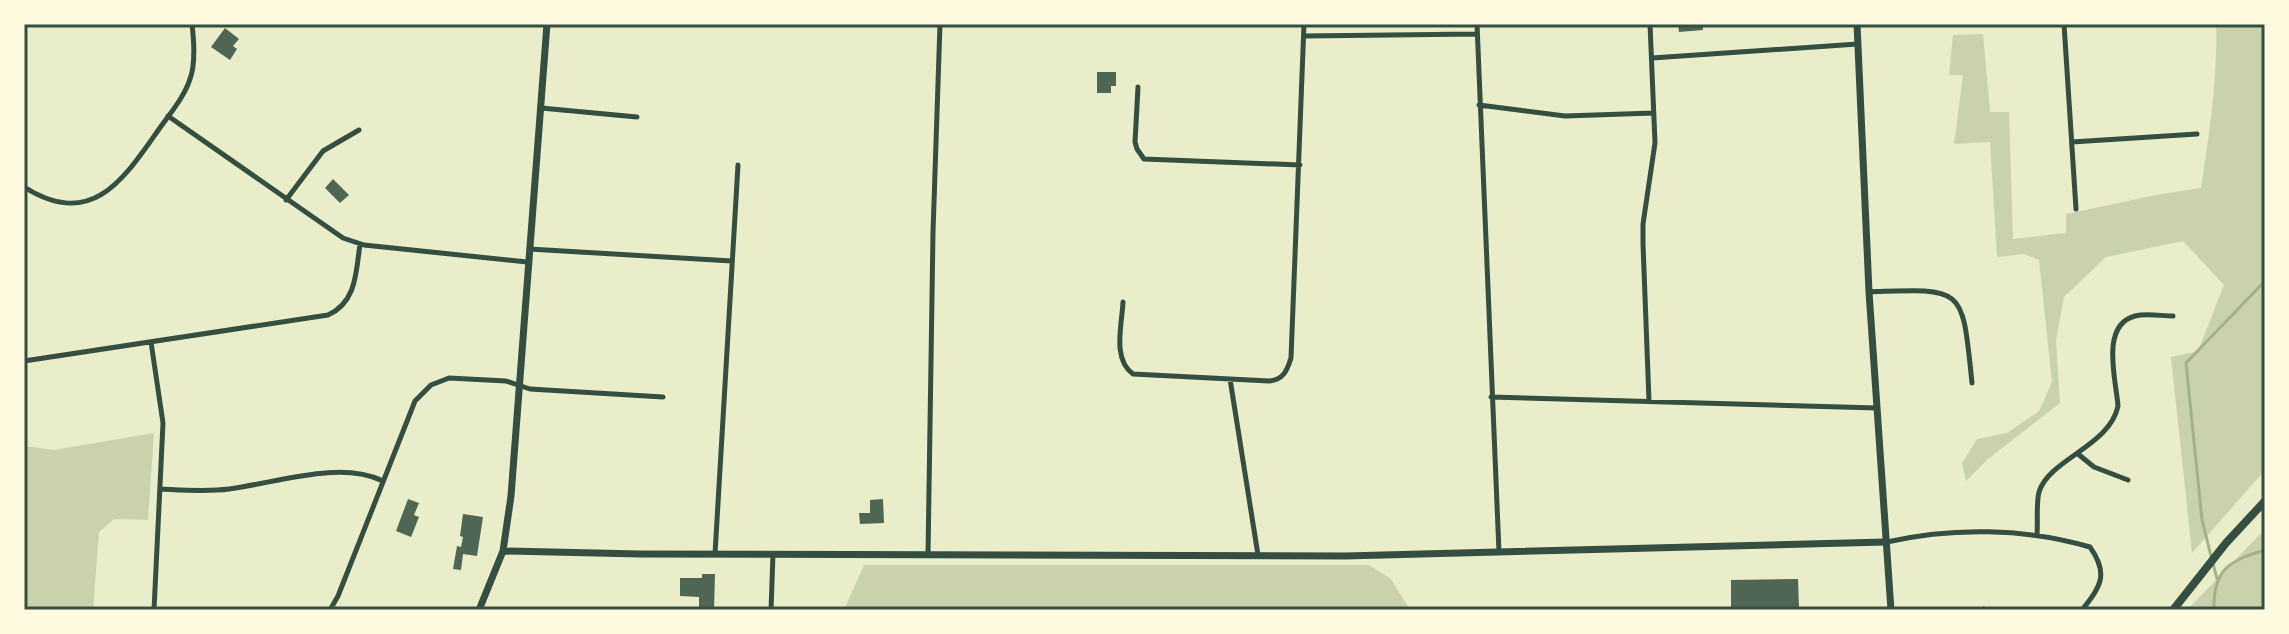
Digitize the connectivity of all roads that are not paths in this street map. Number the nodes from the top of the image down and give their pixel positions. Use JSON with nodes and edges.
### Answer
{"nodes":[{"id":1,"x":192,"y":24,"type":"edge"},
{"id":2,"x":547,"y":24,"type":"edge"},
{"id":3,"x":940,"y":24,"type":"edge"},
{"id":4,"x":1304,"y":24,"type":"edge"},
{"id":5,"x":1477,"y":24,"type":"edge"},
{"id":6,"x":1650,"y":24,"type":"edge"},
{"id":7,"x":1857,"y":24,"type":"edge"},
{"id":8,"x":2064,"y":24,"type":"edge"},
{"id":9,"x":1477,"y":34,"type":"junction"},
{"id":10,"x":1304,"y":36,"type":"junction"},
{"id":11,"x":1858,"y":44,"type":"junction"},
{"id":12,"x":1652,"y":58,"type":"junction"},
{"id":13,"x":1138,"y":87,"type":"dead end"},
{"id":14,"x":1479,"y":105,"type":"junction"},
{"id":15,"x":541,"y":108,"type":"junction"},
{"id":16,"x":1654,"y":113,"type":"junction"},
{"id":17,"x":168,"y":116,"type":"junction"},
{"id":18,"x":637,"y":117,"type":"dead end"},
{"id":19,"x":359,"y":130,"type":"dead end"},
{"id":20,"x":2197,"y":134,"type":"dead end"},
{"id":21,"x":2072,"y":142,"type":"junction"},
{"id":22,"x":738,"y":165,"type":"dead end"},
{"id":23,"x":1300,"y":165,"type":"junction"},
{"id":24,"x":24,"y":187,"type":"edge"},
{"id":25,"x":286,"y":200,"type":"junction"},
{"id":26,"x":2076,"y":209,"type":"dead end"},
{"id":27,"x":360,"y":244,"type":"junction"},
{"id":28,"x":528,"y":249,"type":"junction"},
{"id":29,"x":732,"y":261,"type":"junction"},
{"id":30,"x":527,"y":262,"type":"junction"},
{"id":31,"x":1869,"y":292,"type":"junction"},
{"id":32,"x":1123,"y":302,"type":"dead end"},
{"id":33,"x":2173,"y":316,"type":"dead end"},
{"id":34,"x":151,"y":342,"type":"junction"},
{"id":35,"x":24,"y":361,"type":"edge"},
{"id":36,"x":1230,"y":379,"type":"junction"},
{"id":37,"x":1972,"y":383,"type":"dead end"},
{"id":38,"x":518,"y":385,"type":"junction"},
{"id":39,"x":663,"y":397,"type":"dead end"},
{"id":40,"x":1491,"y":397,"type":"junction"},
{"id":41,"x":1649,"y":401,"type":"junction"},
{"id":42,"x":1877,"y":408,"type":"junction"},
{"id":43,"x":2078,"y":454,"type":"junction"},
{"id":44,"x":2128,"y":480,"type":"dead end"},
{"id":45,"x":383,"y":481,"type":"junction"},
{"id":46,"x":160,"y":489,"type":"junction"},
{"id":47,"x":2265,"y":501,"type":"edge"},
{"id":48,"x":2037,"y":535,"type":"junction"},
{"id":49,"x":1886,"y":542,"type":"junction"},
{"id":50,"x":503,"y":551,"type":"junction"},
{"id":51,"x":1499,"y":552,"type":"junction"},
{"id":52,"x":715,"y":554,"type":"junction"},
{"id":53,"x":773,"y":554,"type":"junction"},
{"id":54,"x":928,"y":555,"type":"junction"},
{"id":55,"x":1258,"y":556,"type":"junction"},
{"id":56,"x":154,"y":610,"type":"edge"},
{"id":57,"x":330,"y":610,"type":"edge"},
{"id":58,"x":479,"y":610,"type":"edge"},
{"id":59,"x":771,"y":610,"type":"edge"},
{"id":60,"x":1891,"y":610,"type":"edge"},
{"id":61,"x":2082,"y":610,"type":"edge"},
{"id":62,"x":2173,"y":610,"type":"edge"}],
"edges":[{"from":1,"to":17,"type":"street"},
{"from":2,"to":15,"type":"street"},
{"from":3,"to":54,"type":"street"},
{"from":4,"to":10,"type":"street"},
{"from":5,"to":9,"type":"street"},
{"from":6,"to":12,"type":"street"},
{"from":7,"to":11,"type":"street"},
{"from":8,"to":21,"type":"street"},
{"from":9,"to":10,"type":"street"},
{"from":9,"to":14,"type":"street"},
{"from":10,"to":23,"type":"street"},
{"from":11,"to":12,"type":"street"},
{"from":11,"to":31,"type":"street"},
{"from":12,"to":16,"type":"street"},
{"from":13,"to":23,"type":"street"},
{"from":14,"to":16,"type":"street"},
{"from":14,"to":40,"type":"street"},
{"from":15,"to":18,"type":"street"},
{"from":15,"to":28,"type":"street"},
{"from":16,"to":41,"type":"street"},
{"from":17,"to":24,"type":"street"},
{"from":17,"to":25,"type":"street"},
{"from":19,"to":25,"type":"street"},
{"from":20,"to":21,"type":"street"},
{"from":21,"to":26,"type":"street"},
{"from":22,"to":29,"type":"street"},
{"from":23,"to":36,"type":"street"},
{"from":25,"to":27,"type":"street"},
{"from":27,"to":30,"type":"street"},
{"from":27,"to":34,"type":"street"},
{"from":28,"to":29,"type":"street"},
{"from":28,"to":30,"type":"street"},
{"from":29,"to":52,"type":"street"},
{"from":30,"to":38,"type":"street"},
{"from":31,"to":37,"type":"street"},
{"from":31,"to":42,"type":"street"},
{"from":32,"to":36,"type":"street"},
{"from":33,"to":43,"type":"street"},
{"from":34,"to":35,"type":"street"},
{"from":34,"to":46,"type":"street"},
{"from":36,"to":55,"type":"street"},
{"from":38,"to":39,"type":"street"},
{"from":38,"to":45,"type":"street"},
{"from":38,"to":50,"type":"street"},
{"from":40,"to":41,"type":"street"},
{"from":40,"to":51,"type":"street"},
{"from":41,"to":42,"type":"street"},
{"from":42,"to":49,"type":"street"},
{"from":43,"to":44,"type":"street"},
{"from":43,"to":48,"type":"street"},
{"from":45,"to":46,"type":"street"},
{"from":45,"to":57,"type":"street"},
{"from":46,"to":56,"type":"street"},
{"from":47,"to":62,"type":"main road"},
{"from":48,"to":49,"type":"street"},
{"from":48,"to":61,"type":"street"},
{"from":49,"to":51,"type":"street"},
{"from":49,"to":60,"type":"street"},
{"from":50,"to":52,"type":"street"},
{"from":50,"to":58,"type":"street"},
{"from":51,"to":55,"type":"street"},
{"from":52,"to":53,"type":"street"},
{"from":53,"to":54,"type":"street"},
{"from":53,"to":59,"type":"street"},
{"from":54,"to":55,"type":"street"}]}
